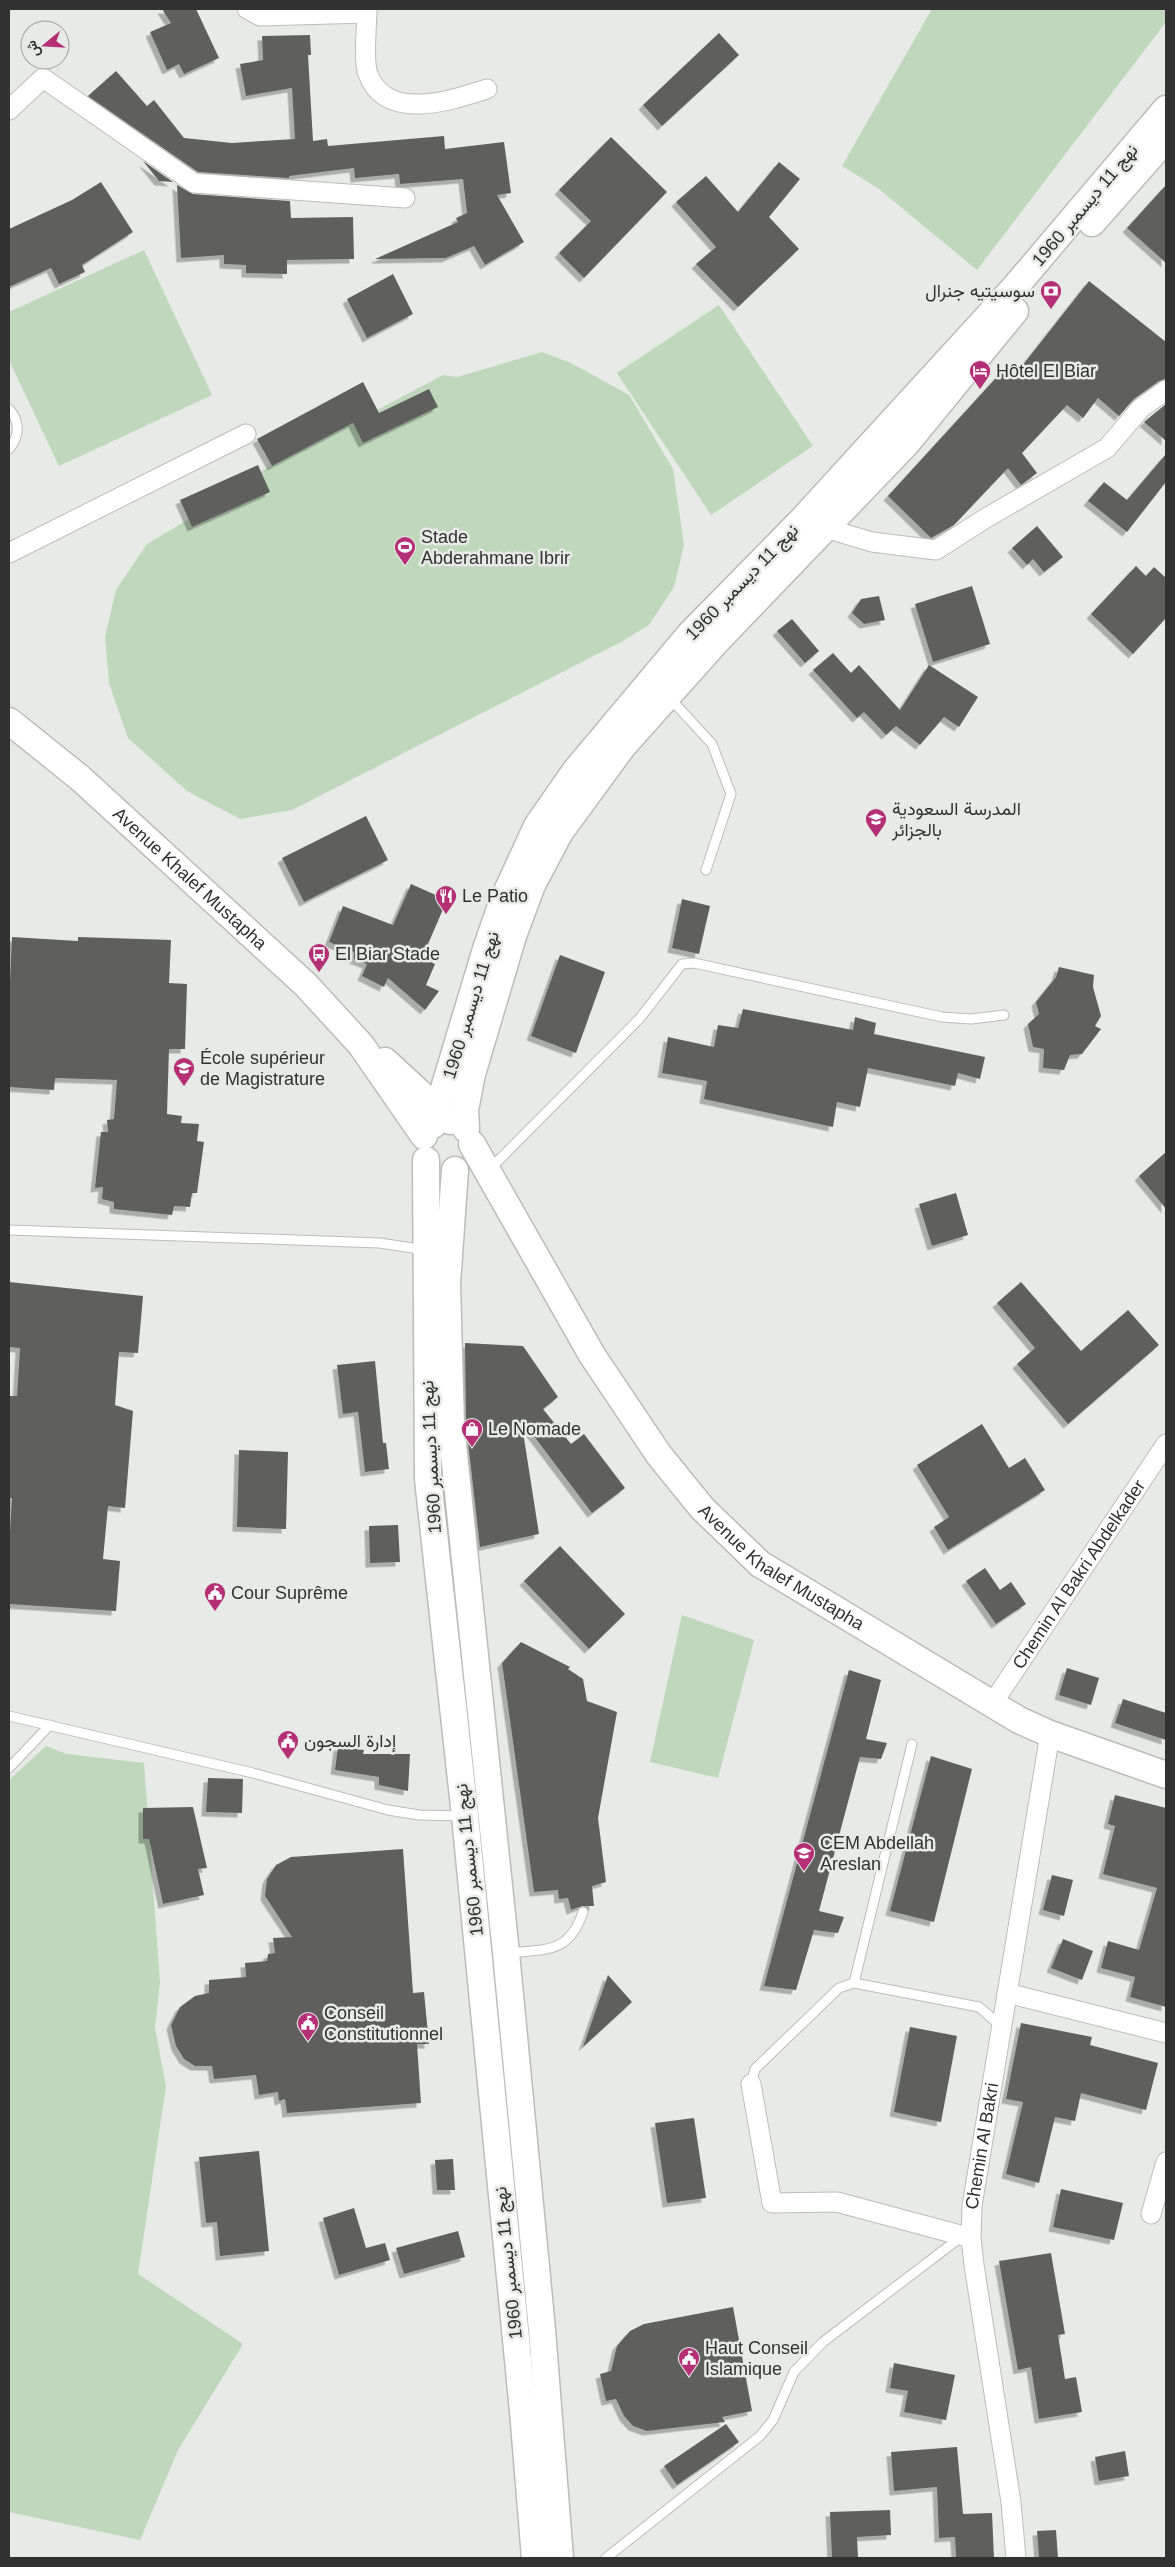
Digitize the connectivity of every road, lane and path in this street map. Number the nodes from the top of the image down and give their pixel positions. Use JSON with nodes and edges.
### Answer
{"nodes":[{"id":1,"x":247,"y":9,"type":"edge"},
{"id":2,"x":367,"y":11,"type":"edge"},
{"id":3,"x":487,"y":89,"type":"dead end"},
{"id":4,"x":1166,"y":109,"type":"edge"},
{"id":5,"x":9,"y":110,"type":"edge"},
{"id":6,"x":1166,"y":139,"type":"edge"},
{"id":7,"x":405,"y":198,"type":"dead end"},
{"id":8,"x":1166,"y":390,"type":"edge"},
{"id":9,"x":9,"y":409,"type":"edge"},
{"id":10,"x":246,"y":434,"type":"dead end"},
{"id":11,"x":9,"y":449,"type":"edge"},
{"id":12,"x":826,"y":528,"type":"junction"},
{"id":13,"x":9,"y":553,"type":"edge"},
{"id":14,"x":665,"y":698,"type":"junction"},
{"id":15,"x":9,"y":721,"type":"edge"},
{"id":16,"x":706,"y":870,"type":"dead end"},
{"id":17,"x":1004,"y":1015,"type":"dead end"},
{"id":18,"x":444,"y":1132,"type":"junction"},
{"id":19,"x":457,"y":1170,"type":"junction"},
{"id":20,"x":488,"y":1171,"type":"junction"},
{"id":21,"x":516,"y":1224,"type":"junction"},
{"id":22,"x":9,"y":1230,"type":"edge"},
{"id":23,"x":425,"y":1250,"type":"junction"},
{"id":24,"x":1166,"y":1444,"type":"edge"},
{"id":25,"x":992,"y":1704,"type":"junction"},
{"id":26,"x":9,"y":1716,"type":"edge"},
{"id":27,"x":50,"y":1725,"type":"junction"},
{"id":28,"x":1050,"y":1734,"type":"junction"},
{"id":29,"x":912,"y":1744,"type":"dead end"},
{"id":30,"x":9,"y":1768,"type":"edge"},
{"id":31,"x":1166,"y":1775,"type":"edge"},
{"id":32,"x":465,"y":1816,"type":"junction"},
{"id":33,"x":582,"y":1912,"type":"dead end"},
{"id":34,"x":506,"y":1953,"type":"junction"},
{"id":35,"x":854,"y":1984,"type":"junction"},
{"id":36,"x":1007,"y":1993,"type":"junction"},
{"id":37,"x":1001,"y":2027,"type":"junction"},
{"id":38,"x":1166,"y":2033,"type":"edge"},
{"id":39,"x":751,"y":2084,"type":"joint"},
{"id":40,"x":1166,"y":2162,"type":"edge"},
{"id":41,"x":1151,"y":2214,"type":"dead end"},
{"id":42,"x":966,"y":2238,"type":"junction"},
{"id":43,"x":534,"y":2558,"type":"edge"},
{"id":44,"x":560,"y":2558,"type":"edge"},
{"id":45,"x":606,"y":2558,"type":"edge"},
{"id":46,"x":1016,"y":2558,"type":"edge"}],
"edges":[{"from":1,"to":2,"type":"street"},
{"from":2,"to":3,"type":"street"},
{"from":4,"to":18,"type":"main road","name":"نهج 11 ديسمبر 1960"},
{"from":5,"to":7,"type":"street"},
{"from":6,"to":12,"type":"main road","name":"نهج 11 ديسمبر 1960"},
{"from":8,"to":12,"type":"street"},
{"from":9,"to":11,"type":"lane"},
{"from":10,"to":13,"type":"street"},
{"from":12,"to":14,"type":"main road","name":"نهج 11 ديسمبر 1960"},
{"from":14,"to":16,"type":"lane"},
{"from":14,"to":18,"type":"main road","name":"نهج 11 ديسمبر 1960"},
{"from":15,"to":18,"type":"main road","name":"Avenue Khalef Mustapha"},
{"from":17,"to":20,"type":"lane"},
{"from":18,"to":19,"type":"main road"},
{"from":18,"to":20,"type":"main road","name":"Avenue Khalef Mustapha"},
{"from":18,"to":23,"type":"main road","name":"نهج 11 ديسمبر 1960"},
{"from":19,"to":21,"type":"main road","name":"Avenue Khalef Mustapha"},
{"from":19,"to":34,"type":"main road","name":"نهج 11 ديسمبر 1960"},
{"from":20,"to":21,"type":"main road","name":"Avenue Khalef Mustapha"},
{"from":21,"to":25,"type":"main road","name":"Avenue Khalef Mustapha"},
{"from":22,"to":23,"type":"lane"},
{"from":23,"to":32,"type":"main road","name":"نهج 11 ديسمبر 1960"},
{"from":24,"to":25,"type":"street","name":"Chemin Al Bakri Abdelkader"},
{"from":25,"to":28,"type":"main road","name":"Avenue Khalef Mustapha"},
{"from":26,"to":27,"type":"lane"},
{"from":27,"to":30,"type":"lane"},
{"from":27,"to":32,"type":"lane"},
{"from":28,"to":31,"type":"main road","name":"Avenue Khalef Mustapha"},
{"from":28,"to":36,"type":"street","name":"Chemin Al Bakri"},
{"from":29,"to":35,"type":"lane"},
{"from":32,"to":43,"type":"main road","name":"نهج 11 ديسمبر 1960"},
{"from":33,"to":34,"type":"lane"},
{"from":34,"to":44,"type":"main road","name":"نهج 11 ديسمبر 1960"},
{"from":35,"to":37,"type":"lane"},
{"from":35,"to":39,"type":"lane"},
{"from":36,"to":37,"type":"street","name":"Chemin Al Bakri"},
{"from":36,"to":38,"type":"street"},
{"from":37,"to":42,"type":"street","name":"Chemin Al Bakri"},
{"from":39,"to":42,"type":"street"},
{"from":40,"to":41,"type":"street"},
{"from":42,"to":45,"type":"lane"},
{"from":42,"to":46,"type":"street","name":"Chemin Al Bakri"}]}
